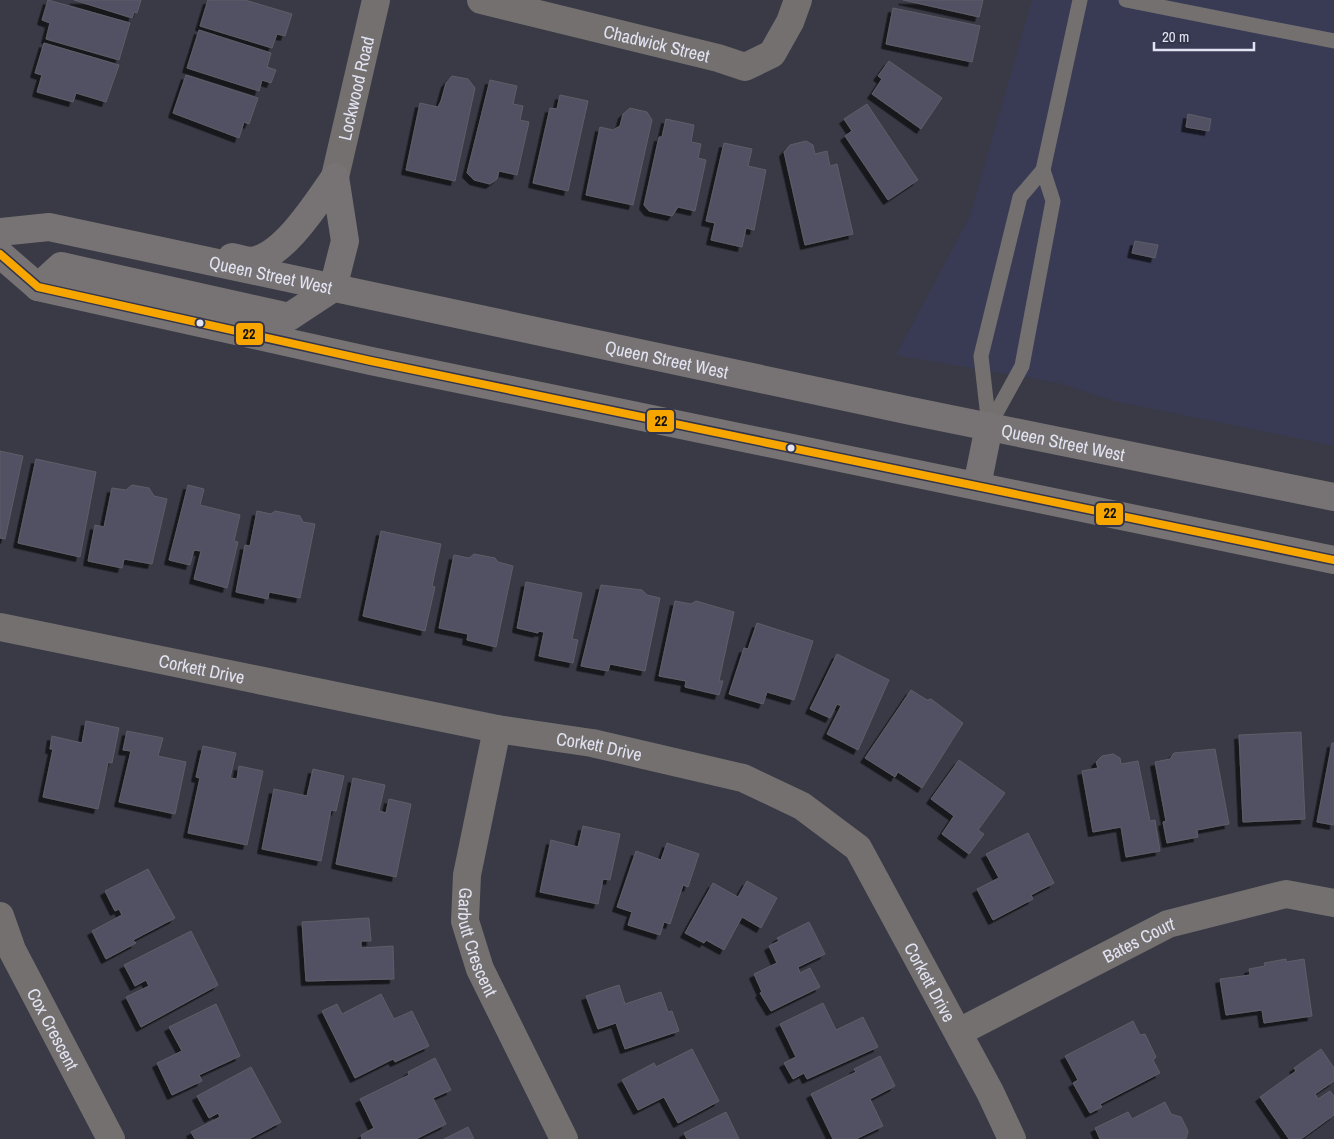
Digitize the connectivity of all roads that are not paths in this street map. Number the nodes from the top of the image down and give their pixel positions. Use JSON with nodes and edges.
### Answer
{"nodes":[{"id":1,"x":376,"y":0,"type":"edge"},
{"id":2,"x":481,"y":0,"type":"edge"},
{"id":3,"x":798,"y":0,"type":"edge"},
{"id":4,"x":1080,"y":0,"type":"edge"},
{"id":5,"x":1126,"y":0,"type":"edge"},
{"id":6,"x":1334,"y":41,"type":"edge"},
{"id":7,"x":1043,"y":170,"type":"junction"},
{"id":8,"x":335,"y":176,"type":"junction"},
{"id":9,"x":0,"y":232,"type":"edge"},
{"id":10,"x":134,"y":245,"type":"junction"},
{"id":11,"x":0,"y":254,"type":"edge"},
{"id":12,"x":38,"y":288,"type":"junction"},
{"id":13,"x":333,"y":288,"type":"junction"},
{"id":14,"x":989,"y":426,"type":"junction"},
{"id":15,"x":977,"y":486,"type":"junction"},
{"id":16,"x":1334,"y":497,"type":"edge"},
{"id":17,"x":1334,"y":560,"type":"edge"},
{"id":18,"x":0,"y":627,"type":"edge"},
{"id":19,"x":497,"y":730,"type":"junction"},
{"id":20,"x":1334,"y":903,"type":"edge"},
{"id":21,"x":0,"y":916,"type":"edge"},
{"id":22,"x":959,"y":1032,"type":"junction"},
{"id":23,"x":111,"y":1139,"type":"edge"},
{"id":24,"x":564,"y":1139,"type":"edge"},
{"id":25,"x":1012,"y":1139,"type":"edge"}],
"edges":[{"from":1,"to":8,"type":"street","name":"Lockwood Road"},
{"from":2,"to":3,"type":"street","name":"Chadwick Street"},
{"from":4,"to":7,"type":"lane"},
{"from":5,"to":6,"type":"lane"},
{"from":7,"to":14,"type":"lane"},
{"from":7,"to":14,"type":"lane"},
{"from":8,"to":10,"type":"main road"},
{"from":8,"to":13,"type":"main road"},
{"from":9,"to":10,"type":"main road","name":"Queen Street West"},
{"from":10,"to":13,"type":"main road","name":"Queen Street West"},
{"from":11,"to":12,"type":"main road"},
{"from":12,"to":13,"type":"main road"},
{"from":12,"to":15,"type":"main road"},
{"from":13,"to":14,"type":"main road","name":"Queen Street West"},
{"from":14,"to":15,"type":"main road"},
{"from":14,"to":16,"type":"main road","name":"Queen Street West"},
{"from":15,"to":17,"type":"main road"},
{"from":18,"to":19,"type":"street","name":"Corkett Drive"},
{"from":19,"to":22,"type":"street","name":"Corkett Drive"},
{"from":19,"to":24,"type":"street","name":"Garbutt Crescent"},
{"from":20,"to":22,"type":"street","name":"Bates Court"},
{"from":21,"to":23,"type":"street","name":"Cox Crescent"},
{"from":22,"to":25,"type":"street","name":"Corkett Drive"}]}
